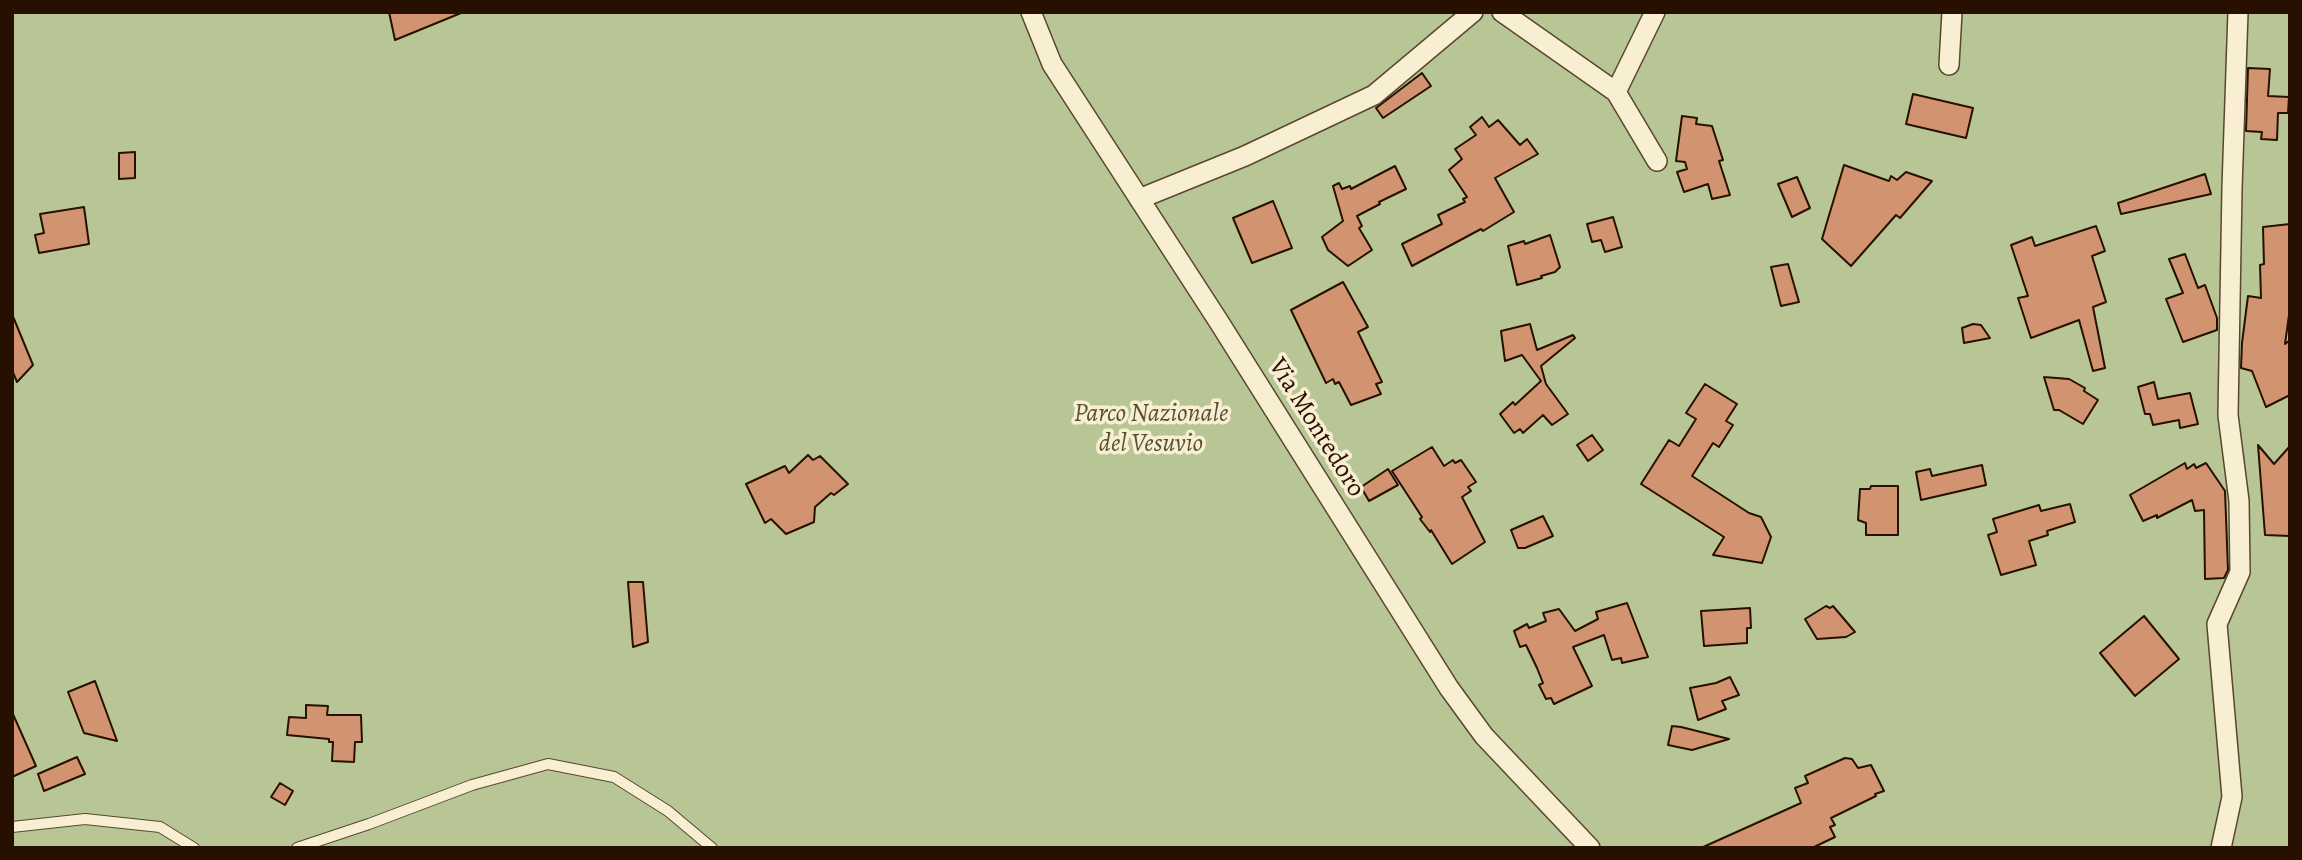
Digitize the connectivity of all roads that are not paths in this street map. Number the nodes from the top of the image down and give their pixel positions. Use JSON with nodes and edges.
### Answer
{"nodes":[{"id":1,"x":1031,"y":12,"type":"edge"},
{"id":2,"x":1473,"y":12,"type":"edge"},
{"id":3,"x":1502,"y":12,"type":"edge"},
{"id":4,"x":1655,"y":12,"type":"edge"},
{"id":5,"x":1952,"y":12,"type":"edge"},
{"id":6,"x":2238,"y":12,"type":"edge"},
{"id":7,"x":1949,"y":65,"type":"dead end"},
{"id":8,"x":1616,"y":92,"type":"junction"},
{"id":9,"x":1657,"y":160,"type":"dead end"},
{"id":10,"x":1139,"y":199,"type":"junction"},
{"id":11,"x":12,"y":827,"type":"edge"},
{"id":12,"x":194,"y":848,"type":"edge"},
{"id":13,"x":297,"y":848,"type":"edge"},
{"id":14,"x":712,"y":848,"type":"edge"},
{"id":15,"x":1590,"y":848,"type":"edge"},
{"id":16,"x":2221,"y":848,"type":"edge"}],
"edges":[{"from":1,"to":10,"type":"street","name":"Via Montedoro"},
{"from":2,"to":10,"type":"street"},
{"from":3,"to":8,"type":"street"},
{"from":4,"to":8,"type":"street"},
{"from":5,"to":7,"type":"street"},
{"from":6,"to":16,"type":"street"},
{"from":8,"to":9,"type":"street"},
{"from":10,"to":15,"type":"street","name":"Via Montedoro"},
{"from":11,"to":12,"type":"lane"},
{"from":13,"to":14,"type":"lane"}]}
